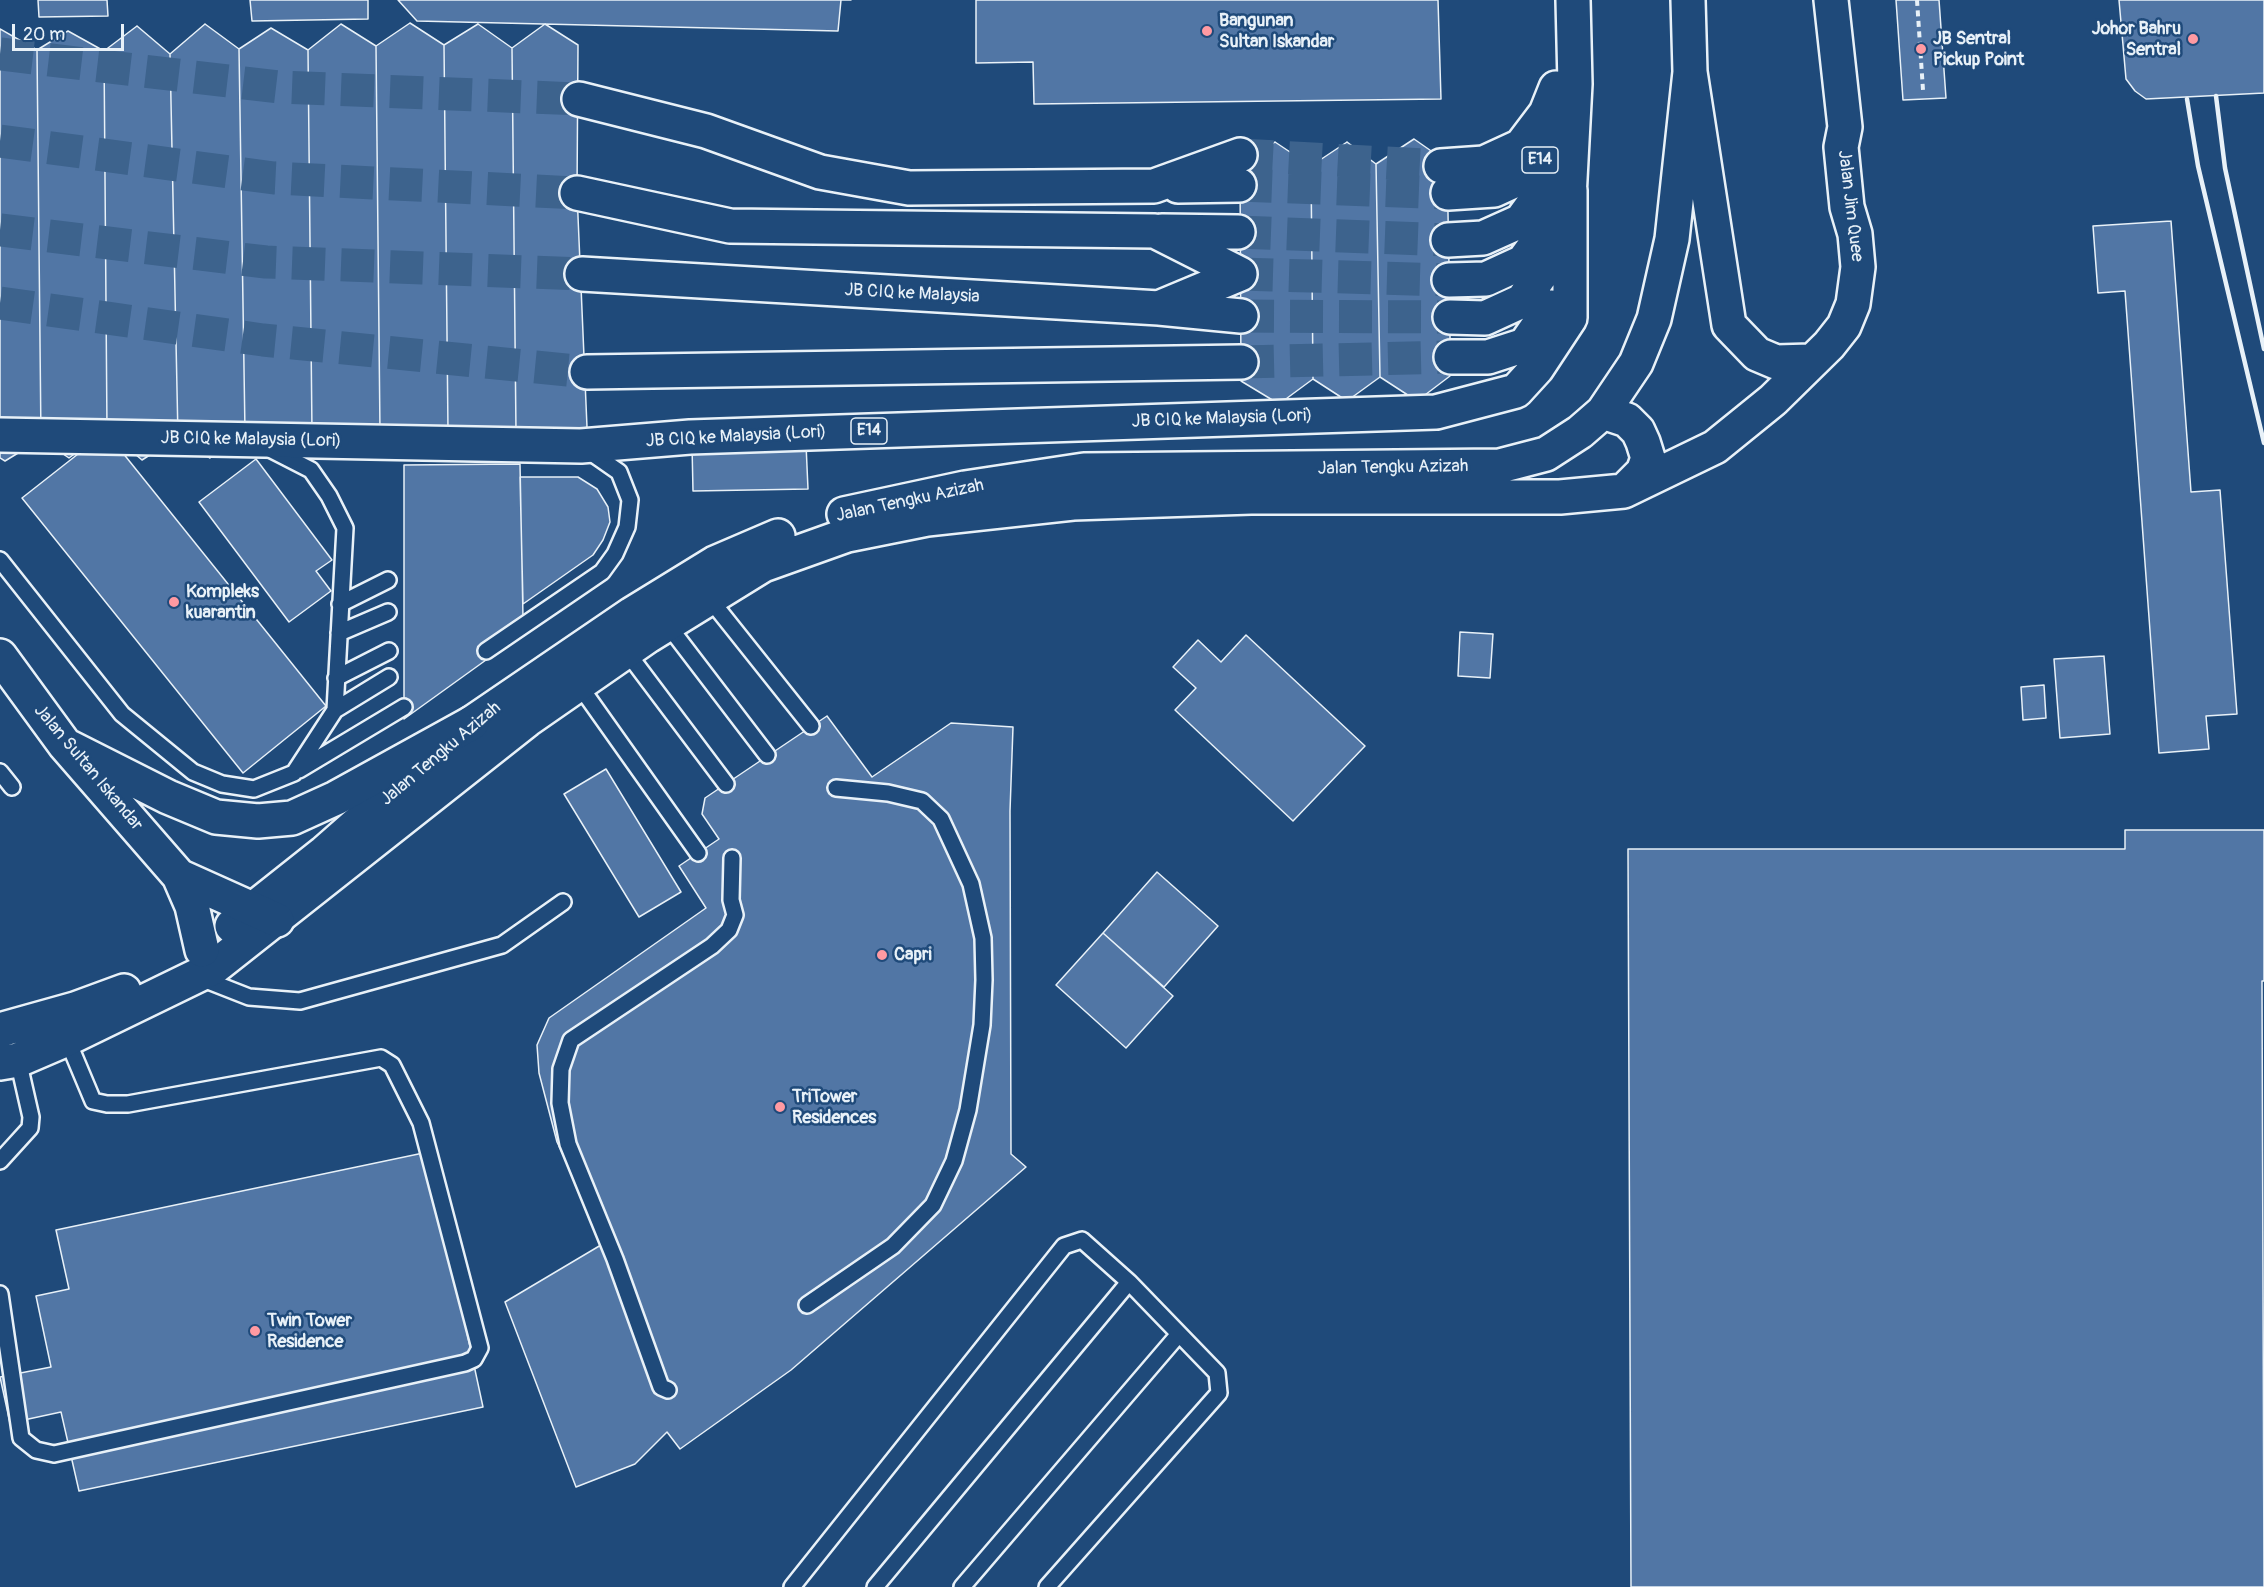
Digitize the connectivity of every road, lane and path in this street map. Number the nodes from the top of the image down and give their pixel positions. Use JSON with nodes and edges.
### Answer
{"nodes":[{"id":1,"x":1574,"y":0,"type":"edge"},
{"id":2,"x":1688,"y":0,"type":"edge"},
{"id":3,"x":1831,"y":0,"type":"edge"},
{"id":4,"x":1917,"y":0,"type":"edge"},
{"id":5,"x":1574,"y":54,"type":"junction"},
{"id":6,"x":1690,"y":72,"type":"junction"},
{"id":7,"x":1923,"y":90,"type":"dead end"},
{"id":8,"x":579,"y":99,"type":"tunnel mouth"},
{"id":9,"x":1573,"y":118,"type":"junction"},
{"id":10,"x":1572,"y":155,"type":"junction"},
{"id":11,"x":1240,"y":170,"type":"tunnel mouth"},
{"id":12,"x":1444,"y":179,"type":"tunnel mouth"},
{"id":13,"x":577,"y":193,"type":"tunnel mouth"},
{"id":14,"x":1570,"y":194,"type":"junction"},
{"id":15,"x":1155,"y":231,"type":"junction"},
{"id":16,"x":1238,"y":232,"type":"tunnel mouth"},
{"id":17,"x":1448,"y":240,"type":"tunnel mouth"},
{"id":18,"x":582,"y":274,"type":"tunnel mouth"},
{"id":19,"x":1572,"y":275,"type":"junction"},
{"id":20,"x":1449,"y":280,"type":"tunnel mouth"},
{"id":21,"x":1159,"y":308,"type":"junction"},
{"id":22,"x":1241,"y":316,"type":"tunnel mouth"},
{"id":23,"x":1450,"y":317,"type":"tunnel mouth"},
{"id":24,"x":1451,"y":357,"type":"tunnel mouth"},
{"id":25,"x":1811,"y":361,"type":"junction"},
{"id":26,"x":1241,"y":362,"type":"tunnel mouth"},
{"id":27,"x":586,"y":372,"type":"tunnel mouth"},
{"id":28,"x":1603,"y":412,"type":"junction"},
{"id":29,"x":0,"y":435,"type":"edge"},
{"id":30,"x":253,"y":440,"type":"junction"},
{"id":31,"x":581,"y":446,"type":"junction"},
{"id":32,"x":1624,"y":491,"type":"junction"},
{"id":33,"x":0,"y":560,"type":"edge"},
{"id":34,"x":388,"y":580,"type":"dead end"},
{"id":35,"x":709,"y":598,"type":"junction"},
{"id":36,"x":340,"y":604,"type":"junction"},
{"id":37,"x":388,"y":612,"type":"dead end"},
{"id":38,"x":667,"y":624,"type":"junction"},
{"id":39,"x":339,"y":633,"type":"junction"},
{"id":40,"x":389,"y":651,"type":"dead end"},
{"id":41,"x":486,"y":651,"type":"dead end"},
{"id":42,"x":626,"y":651,"type":"junction"},
{"id":43,"x":0,"y":656,"type":"edge"},
{"id":44,"x":389,"y":677,"type":"dead end"},
{"id":45,"x":336,"y":678,"type":"junction"},
{"id":46,"x":579,"y":685,"type":"junction"},
{"id":47,"x":404,"y":707,"type":"dead end"},
{"id":48,"x":335,"y":710,"type":"junction"},
{"id":49,"x":472,"y":723,"type":"junction"},
{"id":50,"x":811,"y":726,"type":"dead end"},
{"id":51,"x":64,"y":745,"type":"junction"},
{"id":52,"x":767,"y":755,"type":"dead end"},
{"id":53,"x":0,"y":772,"type":"edge"},
{"id":54,"x":294,"y":773,"type":"junction"},
{"id":55,"x":726,"y":784,"type":"dead end"},
{"id":56,"x":12,"y":787,"type":"dead end"},
{"id":57,"x":836,"y":788,"type":"dead end"},
{"id":58,"x":698,"y":853,"type":"dead end"},
{"id":59,"x":732,"y":858,"type":"dead end"},
{"id":60,"x":179,"y":876,"type":"junction"},
{"id":61,"x":563,"y":902,"type":"dead end"},
{"id":62,"x":265,"y":914,"type":"junction"},
{"id":63,"x":199,"y":963,"type":"junction"},
{"id":64,"x":0,"y":1030,"type":"edge"},
{"id":65,"x":67,"y":1039,"type":"junction"},
{"id":66,"x":9,"y":1062,"type":"edge"},
{"id":67,"x":0,"y":1161,"type":"edge"},
{"id":68,"x":1129,"y":1282,"type":"junction"},
{"id":69,"x":0,"y":1294,"type":"edge"},
{"id":70,"x":807,"y":1305,"type":"dead end"},
{"id":71,"x":1179,"y":1334,"type":"junction"},
{"id":72,"x":668,"y":1390,"type":"dead end"},
{"id":73,"x":792,"y":1587,"type":"edge"},
{"id":74,"x":875,"y":1587,"type":"edge"},
{"id":75,"x":962,"y":1587,"type":"edge"},
{"id":76,"x":1047,"y":1587,"type":"edge"}],
"edges":[{"from":1,"to":5,"type":"main road","number":"E14"},
{"from":2,"to":6,"type":"main road"},
{"from":3,"to":25,"type":"main road","name":"Jalan Jim Quee"},
{"from":4,"to":7,"type":"path"},
{"from":5,"to":9,"type":"main road","number":"E14"},
{"from":5,"to":12,"type":"main road","number":"E14"},
{"from":6,"to":25,"type":"main road"},
{"from":6,"to":28,"type":"main road","name":"Jalan Tengku Azizah"},
{"from":8,"to":11,"type":"main road"},
{"from":9,"to":10,"type":"main road","number":"E14"},
{"from":9,"to":17,"type":"main road","number":"E14"},
{"from":10,"to":14,"type":"main road","number":"E14"},
{"from":10,"to":20,"type":"main road","number":"E14"},
{"from":13,"to":15,"type":"main road"},
{"from":14,"to":19,"type":"main road","name":"JB CIQ ke Malaysia (Lori)","number":"E14"},
{"from":14,"to":23,"type":"main road","number":"E14"},
{"from":15,"to":16,"type":"main road"},
{"from":15,"to":21,"type":"main road"},
{"from":18,"to":21,"type":"main road","name":"JB CIQ ke Malaysia"},
{"from":19,"to":24,"type":"main road"},
{"from":19,"to":31,"type":"main road","name":"JB CIQ ke Malaysia (Lori)","number":"E14"},
{"from":21,"to":22,"type":"main road","name":"JB CIQ ke Malaysia"},
{"from":25,"to":32,"type":"main road","name":"Jalan Tengku Azizah"},
{"from":26,"to":27,"type":"main road"},
{"from":28,"to":32,"type":"main road"},
{"from":28,"to":49,"type":"main road","name":"Jalan Tengku Azizah"},
{"from":29,"to":30,"type":"main road","name":"JB CIQ ke Malaysia (Lori)","number":"E14"},
{"from":30,"to":31,"type":"main road","name":"JB CIQ ke Malaysia (Lori)","number":"E14"},
{"from":30,"to":36,"type":"lane"},
{"from":31,"to":41,"type":"lane"},
{"from":32,"to":35,"type":"main road","name":"Jalan Tengku Azizah"},
{"from":33,"to":54,"type":"lane"},
{"from":34,"to":36,"type":"lane"},
{"from":35,"to":38,"type":"main road","name":"Jalan Tengku Azizah"},
{"from":35,"to":50,"type":"lane"},
{"from":36,"to":39,"type":"lane"},
{"from":37,"to":39,"type":"lane"},
{"from":38,"to":42,"type":"main road","name":"Jalan Tengku Azizah"},
{"from":38,"to":52,"type":"lane"},
{"from":39,"to":45,"type":"lane"},
{"from":40,"to":45,"type":"lane"},
{"from":42,"to":46,"type":"main road","name":"Jalan Tengku Azizah"},
{"from":42,"to":55,"type":"lane"},
{"from":43,"to":51,"type":"main road","name":"Jalan Sultan Iskandar"},
{"from":44,"to":48,"type":"lane"},
{"from":45,"to":48,"type":"lane"},
{"from":46,"to":58,"type":"lane"},
{"from":46,"to":62,"type":"main road","name":"Jalan Tengku Azizah"},
{"from":47,"to":54,"type":"lane"},
{"from":48,"to":54,"type":"lane"},
{"from":49,"to":51,"type":"main road"},
{"from":49,"to":62,"type":"main road","name":"Jalan Tengku Azizah"},
{"from":51,"to":60,"type":"main road","name":"Jalan Sultan Iskandar"},
{"from":53,"to":56,"type":"lane"},
{"from":57,"to":70,"type":"lane"},
{"from":59,"to":72,"type":"lane"},
{"from":60,"to":62,"type":"main road","name":"Jalan Sultan Iskandar"},
{"from":60,"to":63,"type":"main road","name":"Jalan Sultan Iskandar"},
{"from":61,"to":63,"type":"lane"},
{"from":62,"to":63,"type":"main road","name":"Jalan Tengku Azizah"},
{"from":63,"to":64,"type":"main road","name":"Jalan Tengku Azizah"},
{"from":63,"to":65,"type":"main road","name":"Jalan Tengku Azizah"},
{"from":65,"to":66,"type":"main road","name":"Jalan Tengku Azizah"},
{"from":65,"to":69,"type":"lane"},
{"from":66,"to":67,"type":"lane"},
{"from":68,"to":71,"type":"lane"},
{"from":68,"to":73,"type":"lane"},
{"from":68,"to":74,"type":"lane"},
{"from":71,"to":75,"type":"lane"},
{"from":71,"to":76,"type":"lane"}]}
